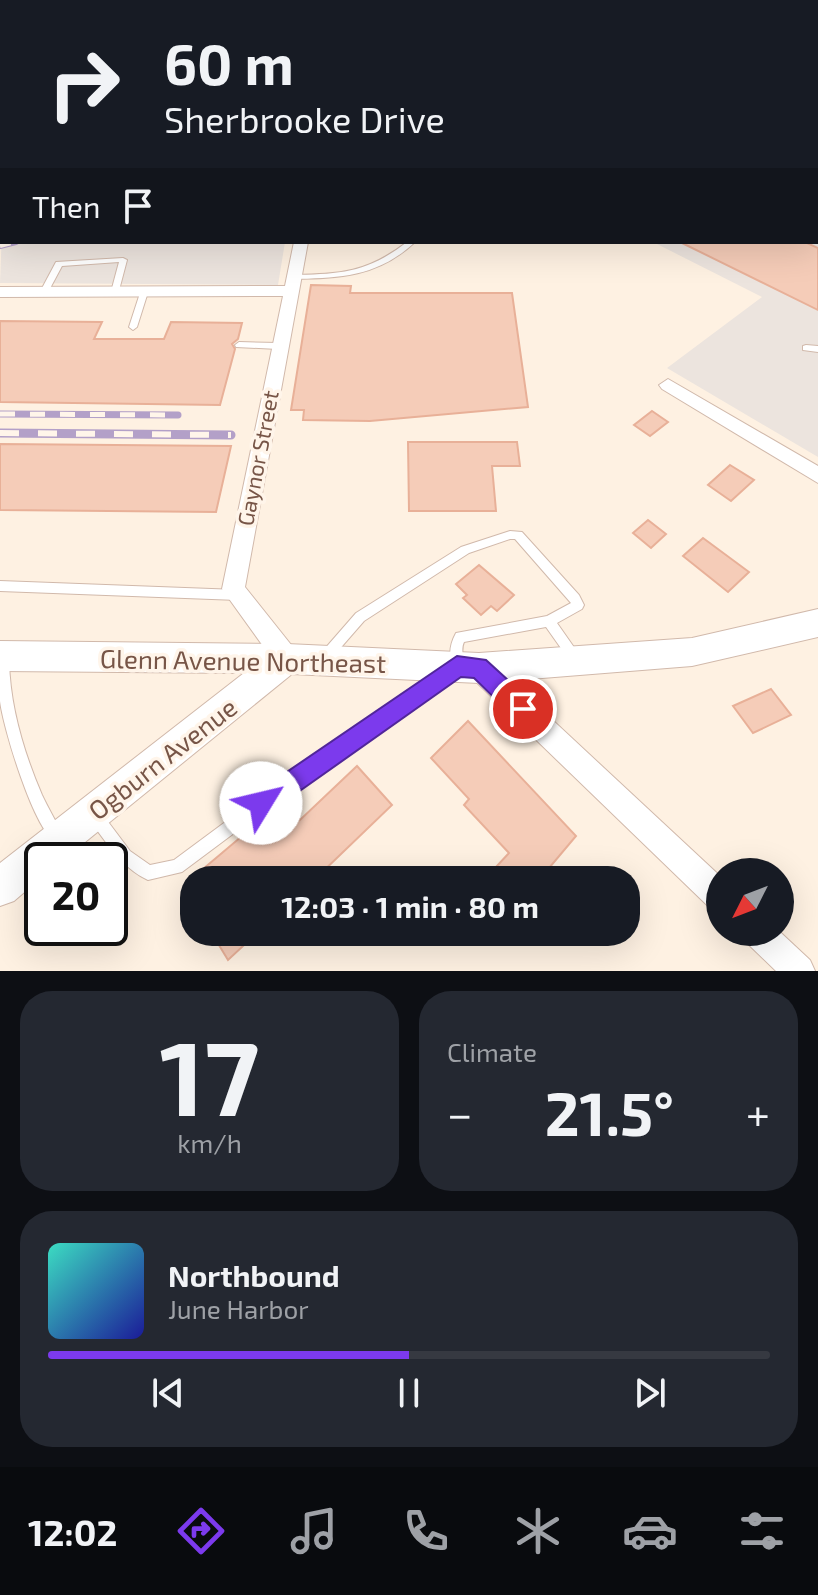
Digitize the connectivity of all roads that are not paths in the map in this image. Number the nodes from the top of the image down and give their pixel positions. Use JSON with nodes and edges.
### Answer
{"nodes":[{"id":1,"x":300,"y":244,"type":"edge"},
{"id":2,"x":409,"y":244,"type":"edge"},
{"id":3,"x":290,"y":284,"type":"junction"},
{"id":4,"x":0,"y":292,"type":"edge"},
{"id":5,"x":44,"y":292,"type":"junction"},
{"id":6,"x":115,"y":292,"type":"junction"},
{"id":7,"x":144,"y":292,"type":"junction"},
{"id":8,"x":133,"y":327,"type":"dead end"},
{"id":9,"x":239,"y":345,"type":"dead end"},
{"id":10,"x":278,"y":346,"type":"junction"},
{"id":11,"x":806,"y":348,"type":"dead end"},
{"id":12,"x":818,"y":349,"type":"edge"},
{"id":13,"x":668,"y":385,"type":"dead end"},
{"id":14,"x":818,"y":475,"type":"edge"},
{"id":15,"x":0,"y":586,"type":"edge"},
{"id":16,"x":238,"y":595,"type":"junction"},
{"id":17,"x":549,"y":621,"type":"junction"},
{"id":18,"x":818,"y":623,"type":"edge"},
{"id":19,"x":2,"y":656,"type":"edge"},
{"id":20,"x":287,"y":659,"type":"junction"},
{"id":21,"x":322,"y":660,"type":"junction"},
{"id":22,"x":578,"y":662,"type":"junction"},
{"id":23,"x":468,"y":667,"type":"junction"},
{"id":24,"x":93,"y":813,"type":"junction"},
{"id":25,"x":58,"y":839,"type":"junction"},
{"id":26,"x":706,"y":883,"type":"edge"},
{"id":27,"x":0,"y":887,"type":"edge"},
{"id":28,"x":773,"y":946,"type":"edge"},
{"id":29,"x":799,"y":971,"type":"edge"}],
"edges":[{"from":1,"to":3,"type":"street","name":"Gaynor Street"},
{"from":2,"to":3,"type":"lane"},
{"from":3,"to":7,"type":"street"},
{"from":3,"to":10,"type":"street","name":"Gaynor Street"},
{"from":4,"to":5,"type":"street"},
{"from":5,"to":6,"type":"street"},
{"from":5,"to":6,"type":"lane"},
{"from":6,"to":7,"type":"street"},
{"from":7,"to":8,"type":"lane"},
{"from":9,"to":10,"type":"lane"},
{"from":10,"to":16,"type":"street","name":"Gaynor Street"},
{"from":11,"to":12,"type":"lane"},
{"from":13,"to":14,"type":"street"},
{"from":15,"to":16,"type":"lane"},
{"from":16,"to":20,"type":"street"},
{"from":17,"to":21,"type":"lane"},
{"from":17,"to":22,"type":"lane"},
{"from":17,"to":23,"type":"lane"},
{"from":18,"to":22,"type":"street","name":"Glenn Avenue Northeast"},
{"from":19,"to":20,"type":"street","name":"Glenn Avenue Northeast"},
{"from":19,"to":25,"type":"lane"},
{"from":20,"to":21,"type":"street","name":"Glenn Avenue Northeast"},
{"from":20,"to":24,"type":"street","name":"Ogburn Avenue"},
{"from":21,"to":23,"type":"street","name":"Glenn Avenue Northeast"},
{"from":22,"to":23,"type":"street","name":"Glenn Avenue Northeast"},
{"from":23,"to":24,"type":"lane"},
{"from":23,"to":26,"type":"street"},
{"from":24,"to":25,"type":"street","name":"Ogburn Avenue"},
{"from":25,"to":27,"type":"street","name":"Ogburn Avenue"},
{"from":28,"to":29,"type":"street"}]}
